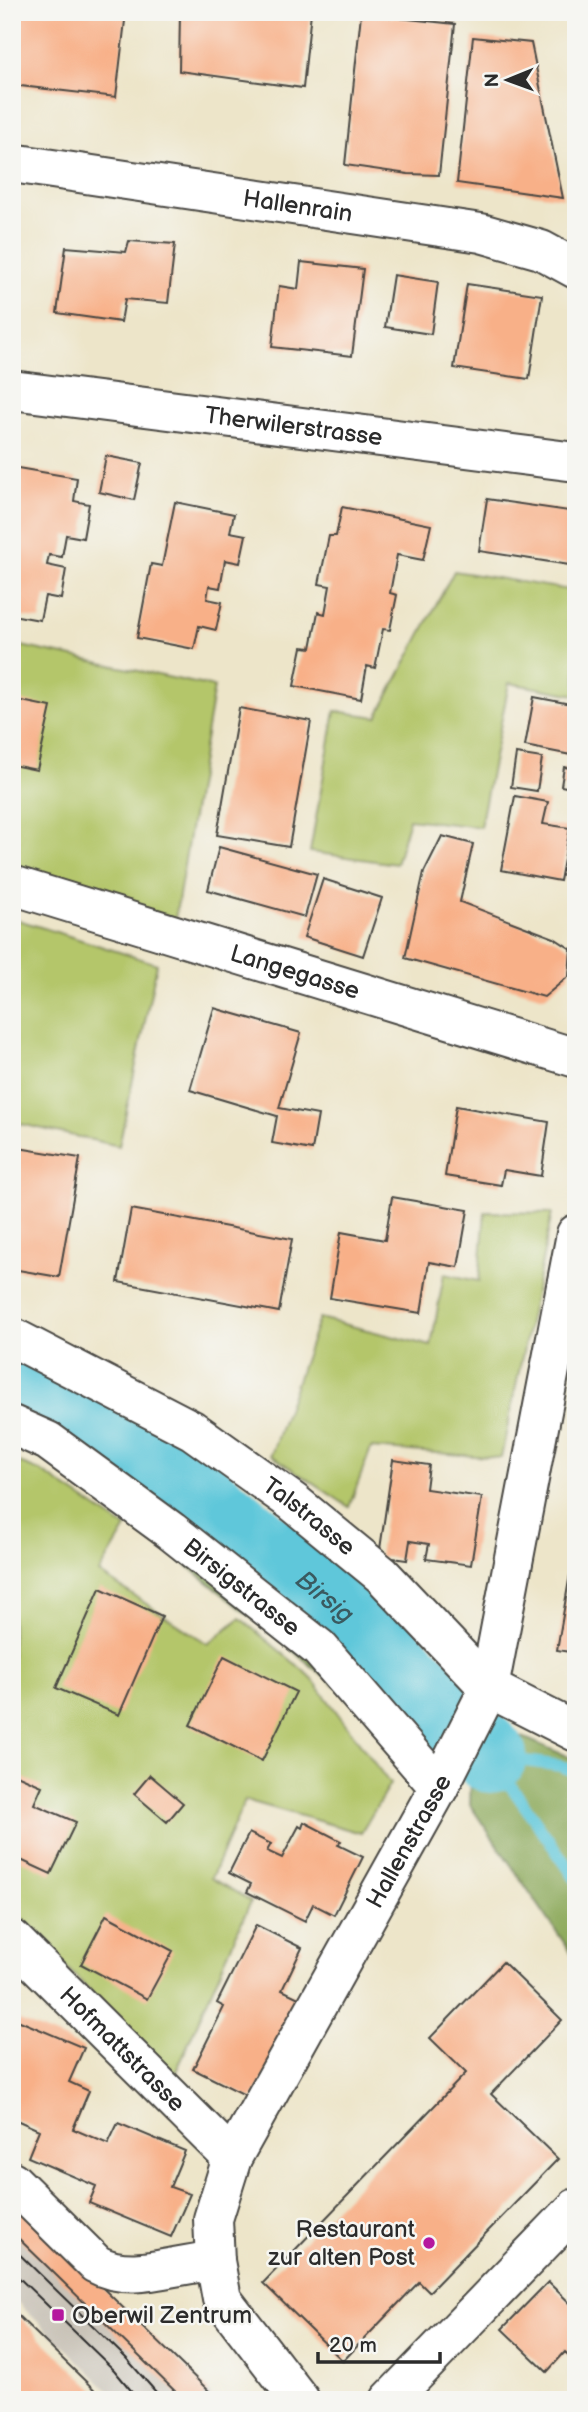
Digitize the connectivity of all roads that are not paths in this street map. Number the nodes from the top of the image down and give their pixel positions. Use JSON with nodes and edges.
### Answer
{"nodes":[{"id":1,"x":12,"y":163,"type":"edge"},
{"id":2,"x":576,"y":269,"type":"edge"},
{"id":3,"x":12,"y":390,"type":"edge"},
{"id":4,"x":576,"y":463,"type":"edge"},
{"id":5,"x":12,"y":885,"type":"edge"},
{"id":6,"x":576,"y":1058,"type":"edge"},
{"id":7,"x":576,"y":1234,"type":"edge"},
{"id":8,"x":12,"y":1337,"type":"edge"},
{"id":9,"x":12,"y":1425,"type":"edge"},
{"id":10,"x":489,"y":1688,"type":"junction"},
{"id":11,"x":576,"y":1732,"type":"edge"},
{"id":12,"x":439,"y":1787,"type":"junction"},
{"id":13,"x":12,"y":1939,"type":"edge"},
{"id":14,"x":233,"y":2158,"type":"junction"},
{"id":15,"x":12,"y":2181,"type":"edge"},
{"id":16,"x":576,"y":2208,"type":"edge"},
{"id":17,"x":215,"y":2261,"type":"junction"},
{"id":18,"x":300,"y":2400,"type":"edge"},
{"id":19,"x":390,"y":2400,"type":"edge"}],
"edges":[{"from":1,"to":2,"type":"street","name":"Hallenrain"},
{"from":3,"to":4,"type":"street","name":"Therwilerstrasse"},
{"from":5,"to":6,"type":"street","name":"Langegasse"},
{"from":7,"to":10,"type":"street","name":"Hallenstrasse"},
{"from":8,"to":10,"type":"street","name":"Talstrasse"},
{"from":9,"to":12,"type":"street","name":"Birsigstrasse"},
{"from":10,"to":11,"type":"street","name":"Talstrasse"},
{"from":10,"to":12,"type":"street","name":"Hallenstrasse"},
{"from":12,"to":14,"type":"street","name":"Hallenstrasse"},
{"from":13,"to":14,"type":"street","name":"Hofmattstrasse"},
{"from":14,"to":17,"type":"street","name":"Hallenstrasse"},
{"from":15,"to":17,"type":"street"},
{"from":16,"to":19,"type":"street"},
{"from":17,"to":18,"type":"street","name":"Hallenstrasse"}]}
